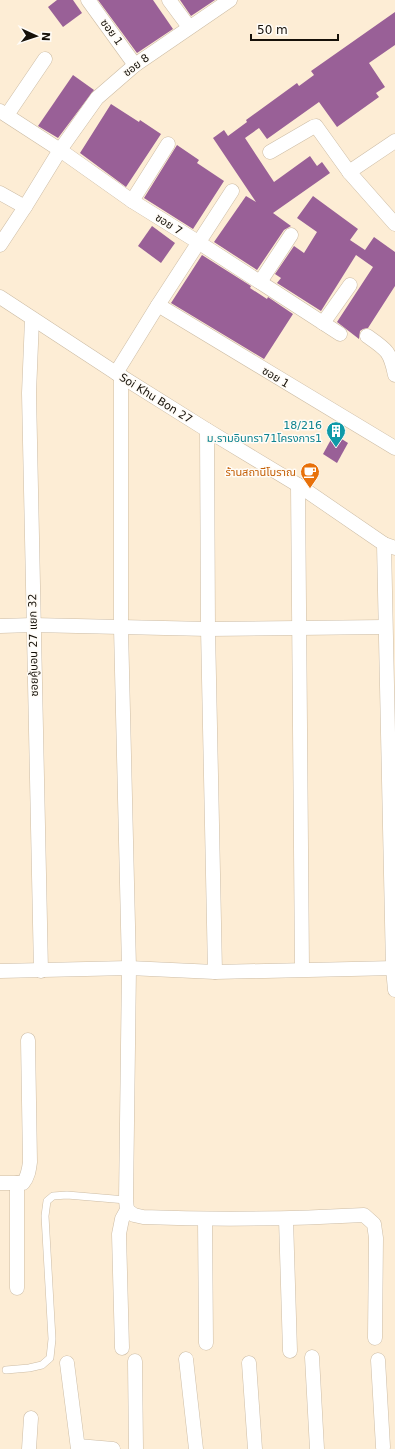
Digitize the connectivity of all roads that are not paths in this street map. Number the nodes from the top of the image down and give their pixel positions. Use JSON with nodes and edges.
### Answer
{"nodes":[{"id":1,"x":88,"y":0,"type":"edge"},
{"id":2,"x":169,"y":0,"type":"edge"},
{"id":3,"x":230,"y":0,"type":"edge"},
{"id":4,"x":189,"y":27,"type":"junction"},
{"id":5,"x":45,"y":58,"type":"dead end"},
{"id":6,"x":136,"y":65,"type":"junction"},
{"id":7,"x":4,"y":113,"type":"edge"},
{"id":8,"x":395,"y":141,"type":"edge"},
{"id":9,"x":168,"y":144,"type":"dead end"},
{"id":10,"x":60,"y":150,"type":"junction"},
{"id":11,"x":270,"y":152,"type":"dead end"},
{"id":12,"x":349,"y":172,"type":"junction"},
{"id":13,"x":232,"y":191,"type":"dead end"},
{"id":14,"x":0,"y":193,"type":"edge"},
{"id":15,"x":132,"y":201,"type":"junction"},
{"id":16,"x":25,"y":207,"type":"junction"},
{"id":17,"x":395,"y":224,"type":"edge"},
{"id":18,"x":291,"y":235,"type":"dead end"},
{"id":19,"x":198,"y":242,"type":"junction"},
{"id":20,"x":0,"y":245,"type":"edge"},
{"id":21,"x":260,"y":282,"type":"junction"},
{"id":22,"x":350,"y":285,"type":"dead end"},
{"id":23,"x":0,"y":297,"type":"edge"},
{"id":24,"x":158,"y":306,"type":"junction"},
{"id":25,"x":32,"y":319,"type":"junction"},
{"id":26,"x":323,"y":323,"type":"junction"},
{"id":27,"x":340,"y":334,"type":"dead end"},
{"id":28,"x":367,"y":336,"type":"dead end"},
{"id":29,"x":118,"y":374,"type":"junction"},
{"id":30,"x":395,"y":375,"type":"edge"},
{"id":31,"x":207,"y":430,"type":"junction"},
{"id":32,"x":395,"y":448,"type":"edge"},
{"id":33,"x":298,"y":485,"type":"junction"},
{"id":34,"x":389,"y":546,"type":"edge"},
{"id":35,"x":33,"y":625,"type":"junction"},
{"id":36,"x":0,"y":626,"type":"edge"},
{"id":37,"x":385,"y":627,"type":"junction"},
{"id":38,"x":121,"y":628,"type":"junction"},
{"id":39,"x":299,"y":628,"type":"junction"},
{"id":40,"x":208,"y":629,"type":"junction"},
{"id":41,"x":129,"y":968,"type":"junction"},
{"id":42,"x":394,"y":968,"type":"edge"},
{"id":43,"x":302,"y":969,"type":"junction"},
{"id":44,"x":0,"y":971,"type":"edge"},
{"id":45,"x":41,"y":971,"type":"junction"},
{"id":46,"x":215,"y":972,"type":"junction"},
{"id":47,"x":395,"y":990,"type":"edge"},
{"id":48,"x":28,"y":1040,"type":"dead end"},
{"id":49,"x":0,"y":1183,"type":"edge"},
{"id":50,"x":17,"y":1183,"type":"junction"},
{"id":51,"x":126,"y":1205,"type":"junction"},
{"id":52,"x":204,"y":1219,"type":"junction"},
{"id":53,"x":286,"y":1219,"type":"junction"},
{"id":54,"x":18,"y":1288,"type":"dead end"},
{"id":55,"x":374,"y":1338,"type":"dead end"},
{"id":56,"x":206,"y":1343,"type":"dead end"},
{"id":57,"x":122,"y":1348,"type":"dead end"},
{"id":58,"x":290,"y":1351,"type":"dead end"},
{"id":59,"x":312,"y":1357,"type":"dead end"},
{"id":60,"x":186,"y":1359,"type":"dead end"},
{"id":61,"x":378,"y":1360,"type":"dead end"},
{"id":62,"x":134,"y":1361,"type":"dead end"},
{"id":63,"x":67,"y":1363,"type":"dead end"},
{"id":64,"x":248,"y":1363,"type":"dead end"},
{"id":65,"x":6,"y":1370,"type":"dead end"},
{"id":66,"x":31,"y":1418,"type":"dead end"},
{"id":67,"x":78,"y":1447,"type":"edge"},
{"id":68,"x":386,"y":1447,"type":"edge"},
{"id":69,"x":29,"y":1449,"type":"edge"},
{"id":70,"x":113,"y":1449,"type":"edge"},
{"id":71,"x":136,"y":1449,"type":"edge"},
{"id":72,"x":195,"y":1449,"type":"edge"},
{"id":73,"x":208,"y":1449,"type":"edge"},
{"id":74,"x":255,"y":1449,"type":"edge"},
{"id":75,"x":317,"y":1449,"type":"edge"}],
"edges":[{"from":1,"to":6,"type":"street","name":"ซอย 1"},
{"from":2,"to":4,"type":"street"},
{"from":3,"to":4,"type":"street","name":"ซอย 8"},
{"from":4,"to":6,"type":"street","name":"ซอย 8"},
{"from":5,"to":7,"type":"street"},
{"from":6,"to":10,"type":"street","name":"ซอย 8"},
{"from":7,"to":10,"type":"street","name":"ซอย 7"},
{"from":8,"to":12,"type":"street"},
{"from":9,"to":15,"type":"street"},
{"from":10,"to":15,"type":"street","name":"ซอย 7"},
{"from":10,"to":16,"type":"street","name":"ซอย 8"},
{"from":11,"to":12,"type":"street"},
{"from":12,"to":17,"type":"street"},
{"from":13,"to":19,"type":"street"},
{"from":14,"to":16,"type":"street"},
{"from":15,"to":19,"type":"street","name":"ซอย 7"},
{"from":16,"to":20,"type":"street","name":"ซอย 8"},
{"from":18,"to":21,"type":"street"},
{"from":19,"to":21,"type":"street","name":"ซอย 7"},
{"from":19,"to":24,"type":"street"},
{"from":21,"to":26,"type":"street","name":"ซอย 7"},
{"from":22,"to":26,"type":"street"},
{"from":23,"to":25,"type":"street","name":"Soi Khu Bon 27"},
{"from":24,"to":29,"type":"street"},
{"from":24,"to":32,"type":"street","name":"ซอย 1"},
{"from":25,"to":29,"type":"street","name":"Soi Khu Bon 27"},
{"from":25,"to":35,"type":"street","name":"ซอยคู้บอน 27 แยก 32"},
{"from":26,"to":27,"type":"street","name":"ซอย 7"},
{"from":28,"to":30,"type":"street"},
{"from":29,"to":31,"type":"street","name":"Soi Khu Bon 27"},
{"from":29,"to":38,"type":"street"},
{"from":31,"to":33,"type":"street","name":"Soi Khu Bon 27"},
{"from":31,"to":40,"type":"street"},
{"from":33,"to":34,"type":"street","name":"Soi Khu Bon 27"},
{"from":33,"to":39,"type":"street"},
{"from":34,"to":37,"type":"street"},
{"from":35,"to":36,"type":"street"},
{"from":35,"to":38,"type":"street"},
{"from":35,"to":45,"type":"street","name":"ซอยคู้บอน 27 แยก 32"},
{"from":37,"to":39,"type":"street"},
{"from":37,"to":42,"type":"street"},
{"from":38,"to":40,"type":"street"},
{"from":38,"to":41,"type":"street"},
{"from":39,"to":40,"type":"street"},
{"from":39,"to":43,"type":"street"},
{"from":40,"to":46,"type":"street"},
{"from":41,"to":45,"type":"street"},
{"from":41,"to":46,"type":"street"},
{"from":41,"to":51,"type":"street"},
{"from":42,"to":43,"type":"street"},
{"from":42,"to":47,"type":"street"},
{"from":43,"to":46,"type":"street"},
{"from":44,"to":45,"type":"street"},
{"from":48,"to":50,"type":"street"},
{"from":49,"to":50,"type":"street"},
{"from":50,"to":54,"type":"street"},
{"from":51,"to":52,"type":"street"},
{"from":51,"to":57,"type":"street"},
{"from":51,"to":65,"type":"lane"},
{"from":52,"to":53,"type":"street"},
{"from":52,"to":56,"type":"street"},
{"from":53,"to":55,"type":"street"},
{"from":53,"to":58,"type":"street"},
{"from":59,"to":75,"type":"street"},
{"from":60,"to":72,"type":"street"},
{"from":61,"to":68,"type":"street"},
{"from":62,"to":71,"type":"street"},
{"from":63,"to":67,"type":"street"},
{"from":64,"to":74,"type":"street"},
{"from":66,"to":69,"type":"street"},
{"from":67,"to":70,"type":"street"},
{"from":72,"to":73,"type":"street"}]}
